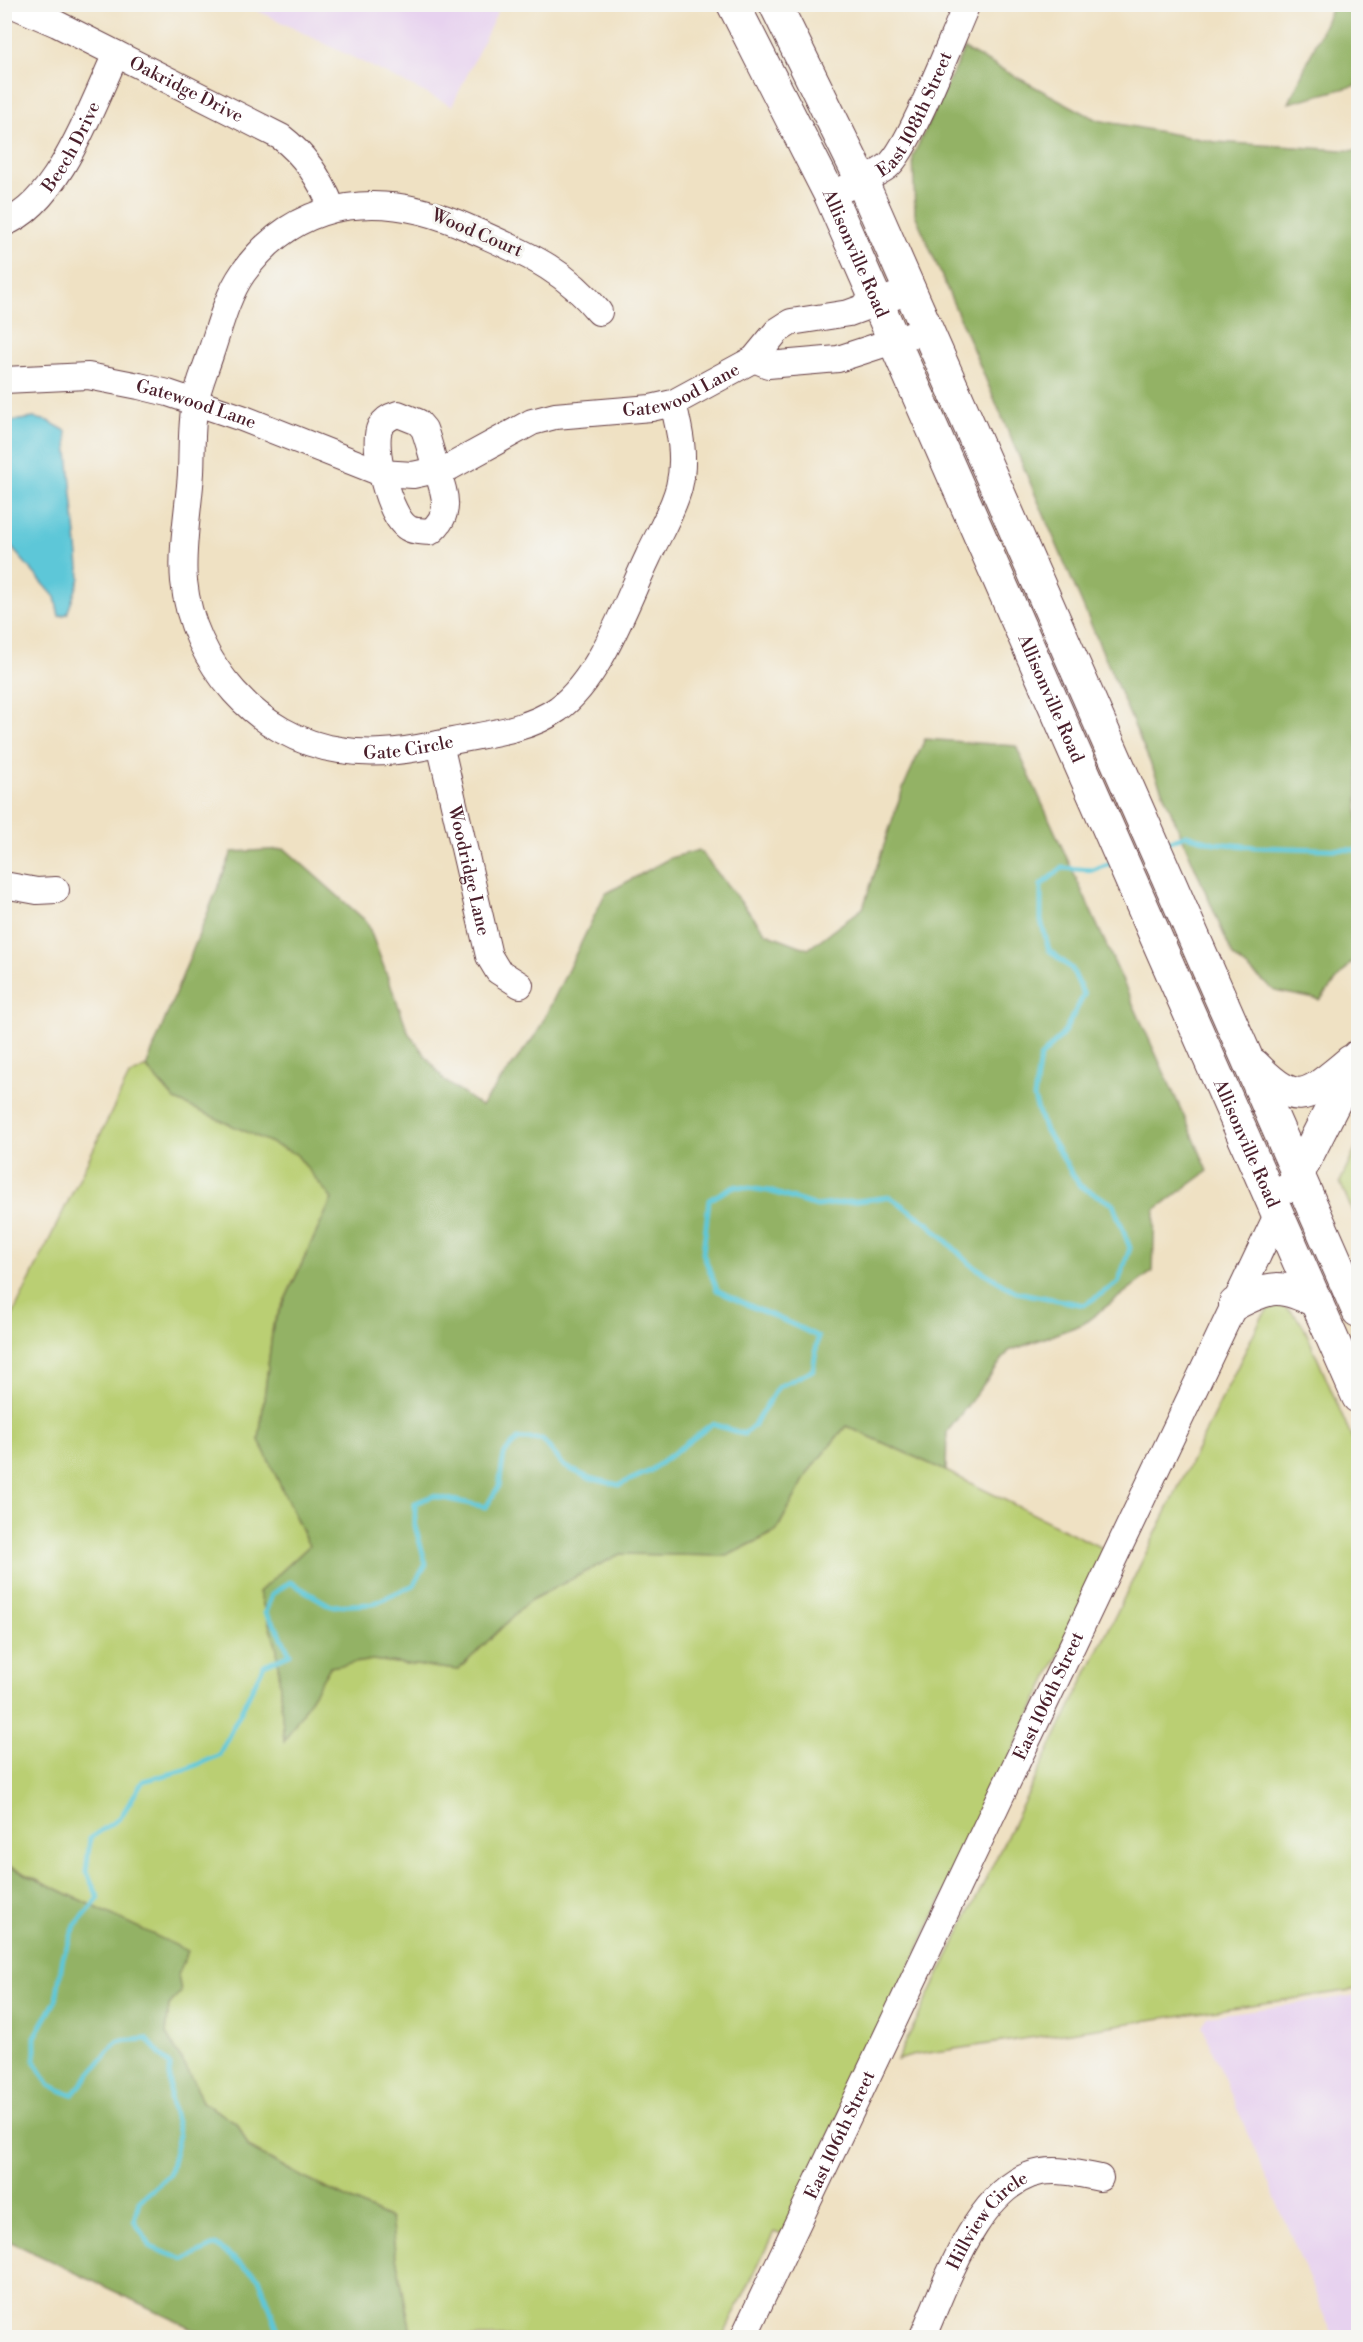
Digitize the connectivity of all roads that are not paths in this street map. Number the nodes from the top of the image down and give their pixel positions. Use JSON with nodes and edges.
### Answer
{"nodes":[{"id":1,"x":11,"y":4,"type":"edge"},
{"id":2,"x":733,"y":4,"type":"edge"},
{"id":3,"x":775,"y":4,"type":"edge"},
{"id":4,"x":967,"y":4,"type":"edge"},
{"id":5,"x":116,"y":54,"type":"junction"},
{"id":6,"x":861,"y":179,"type":"junction"},
{"id":7,"x":830,"y":195,"type":"junction"},
{"id":8,"x":332,"y":208,"type":"junction"},
{"id":9,"x":4,"y":223,"type":"edge"},
{"id":10,"x":909,"y":291,"type":"junction"},
{"id":11,"x":877,"y":303,"type":"junction"},
{"id":12,"x":599,"y":312,"type":"dead end"},
{"id":13,"x":927,"y":330,"type":"junction"},
{"id":14,"x":893,"y":340,"type":"junction"},
{"id":15,"x":754,"y":359,"type":"junction"},
{"id":16,"x":4,"y":380,"type":"edge"},
{"id":17,"x":195,"y":402,"type":"junction"},
{"id":18,"x":673,"y":403,"type":"junction"},
{"id":19,"x":436,"y":470,"type":"junction"},
{"id":20,"x":381,"y":473,"type":"junction"},
{"id":21,"x":440,"y":744,"type":"junction"},
{"id":22,"x":4,"y":885,"type":"edge"},
{"id":23,"x":56,"y":890,"type":"dead end"},
{"id":24,"x":520,"y":985,"type":"dead end"},
{"id":25,"x":1359,"y":1055,"type":"edge"},
{"id":26,"x":1249,"y":1060,"type":"junction"},
{"id":27,"x":1299,"y":1174,"type":"junction"},
{"id":28,"x":1278,"y":1213,"type":"junction"},
{"id":29,"x":1317,"y":1302,"type":"junction"},
{"id":30,"x":1235,"y":1304,"type":"junction"},
{"id":31,"x":1359,"y":1311,"type":"edge"},
{"id":32,"x":1359,"y":1397,"type":"edge"},
{"id":33,"x":1100,"y":2178,"type":"dead end"},
{"id":34,"x":743,"y":2337,"type":"edge"},
{"id":35,"x":922,"y":2337,"type":"edge"}],
"edges":[{"from":1,"to":5,"type":"street","name":"Oakridge Drive"},
{"from":2,"to":7,"type":"main road","name":"Allisonville Road"},
{"from":3,"to":6,"type":"main road","name":"Allisonville Road"},
{"from":4,"to":6,"type":"street","name":"East 108th Street"},
{"from":5,"to":8,"type":"street","name":"Oakridge Drive"},
{"from":5,"to":9,"type":"street","name":"Beech Drive"},
{"from":6,"to":7,"type":"street","name":"East 108th Street"},
{"from":6,"to":10,"type":"main road","name":"Allisonville Road"},
{"from":7,"to":11,"type":"main road","name":"Allisonville Road"},
{"from":8,"to":12,"type":"street","name":"Wood Court"},
{"from":8,"to":17,"type":"street","name":"Wood Court"},
{"from":10,"to":11,"type":"street","name":"Gatewood Lane"},
{"from":10,"to":13,"type":"main road","name":"Allisonville Road"},
{"from":11,"to":14,"type":"main road","name":"Allisonville Road"},
{"from":11,"to":15,"type":"street","name":"Gatewood Lane"},
{"from":13,"to":14,"type":"street","name":"Gatewood Lane"},
{"from":13,"to":26,"type":"main road","name":"Allisonville Road"},
{"from":14,"to":15,"type":"street","name":"Gatewood Lane"},
{"from":14,"to":28,"type":"main road","name":"Allisonville Road"},
{"from":15,"to":18,"type":"street","name":"Gatewood Lane"},
{"from":16,"to":17,"type":"street","name":"Gatewood Lane"},
{"from":17,"to":20,"type":"street","name":"Gatewood Lane"},
{"from":17,"to":21,"type":"street","name":"Gate Circle"},
{"from":18,"to":19,"type":"street","name":"Gatewood Lane"},
{"from":18,"to":21,"type":"street","name":"Gate Circle"},
{"from":19,"to":20,"type":"street","name":"Gatewood Lane"},
{"from":19,"to":20,"type":"street"},
{"from":19,"to":20,"type":"street"},
{"from":21,"to":24,"type":"street","name":"Woodridge Lane"},
{"from":22,"to":23,"type":"street"},
{"from":25,"to":26,"type":"main road"},
{"from":25,"to":27,"type":"main road","name":"East 106th Street"},
{"from":26,"to":27,"type":"main road","name":"Allisonville Road"},
{"from":27,"to":28,"type":"main road","name":"East 106th Street"},
{"from":27,"to":31,"type":"main road","name":"Allisonville Road"},
{"from":28,"to":29,"type":"main road","name":"Allisonville Road"},
{"from":28,"to":30,"type":"street","name":"East 106th Street"},
{"from":29,"to":30,"type":"main road"},
{"from":29,"to":32,"type":"main road","name":"Allisonville Road"},
{"from":30,"to":34,"type":"street","name":"East 106th Street"},
{"from":33,"to":35,"type":"street","name":"Hillview Circle"}]}
